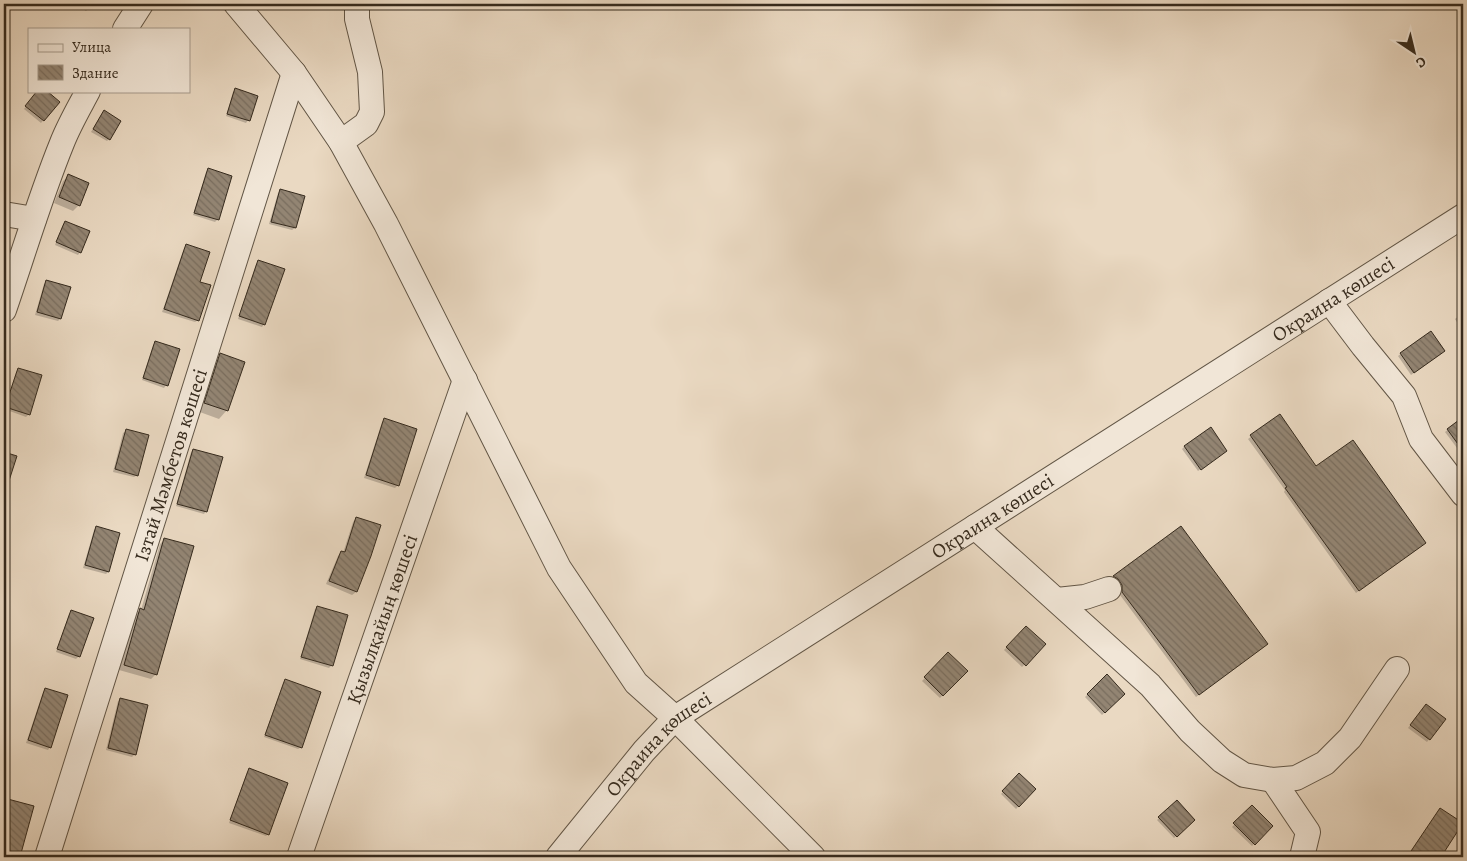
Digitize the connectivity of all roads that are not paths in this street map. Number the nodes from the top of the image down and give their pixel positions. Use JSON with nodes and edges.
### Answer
{"nodes":[{"id":1,"x":140,"y":4,"type":"edge"},
{"id":2,"x":236,"y":4,"type":"edge"},
{"id":3,"x":357,"y":4,"type":"edge"},
{"id":4,"x":126,"y":28,"type":"edge"},
{"id":5,"x":294,"y":72,"type":"junction"},
{"id":6,"x":87,"y":92,"type":"edge"},
{"id":7,"x":341,"y":142,"type":"junction"},
{"id":8,"x":4,"y":214,"type":"edge"},
{"id":9,"x":1463,"y":216,"type":"edge"},
{"id":10,"x":34,"y":219,"type":"junction"},
{"id":11,"x":1330,"y":301,"type":"junction"},
{"id":12,"x":4,"y":310,"type":"edge"},
{"id":13,"x":465,"y":380,"type":"junction"},
{"id":14,"x":1463,"y":494,"type":"edge"},
{"id":15,"x":975,"y":527,"type":"junction"},
{"id":16,"x":1109,"y":590,"type":"dead end"},
{"id":17,"x":1057,"y":600,"type":"junction"},
{"id":18,"x":1397,"y":669,"type":"dead end"},
{"id":19,"x":675,"y":718,"type":"junction"},
{"id":20,"x":1273,"y":780,"type":"junction"},
{"id":21,"x":47,"y":857,"type":"edge"},
{"id":22,"x":299,"y":857,"type":"edge"},
{"id":23,"x":558,"y":857,"type":"edge"},
{"id":24,"x":813,"y":857,"type":"edge"},
{"id":25,"x":1302,"y":857,"type":"edge"}],
"edges":[{"from":1,"to":4,"type":"street"},
{"from":2,"to":5,"type":"street"},
{"from":3,"to":7,"type":"street"},
{"from":5,"to":7,"type":"street"},
{"from":5,"to":21,"type":"street","name":"Ізтай Мәмбетов көшесі"},
{"from":6,"to":10,"type":"street"},
{"from":7,"to":13,"type":"street"},
{"from":8,"to":10,"type":"street"},
{"from":9,"to":11,"type":"street","name":"Окраина көшесі"},
{"from":10,"to":12,"type":"street"},
{"from":11,"to":14,"type":"street"},
{"from":11,"to":15,"type":"street","name":"Окраина көшесі"},
{"from":13,"to":19,"type":"street"},
{"from":13,"to":22,"type":"street","name":"Қызылқайың көшесі"},
{"from":15,"to":17,"type":"street"},
{"from":15,"to":19,"type":"street","name":"Окраина көшесі"},
{"from":16,"to":17,"type":"street"},
{"from":17,"to":20,"type":"street"},
{"from":18,"to":20,"type":"street"},
{"from":19,"to":23,"type":"street","name":"Окраина көшесі"},
{"from":19,"to":24,"type":"street"},
{"from":20,"to":25,"type":"street"}]}
